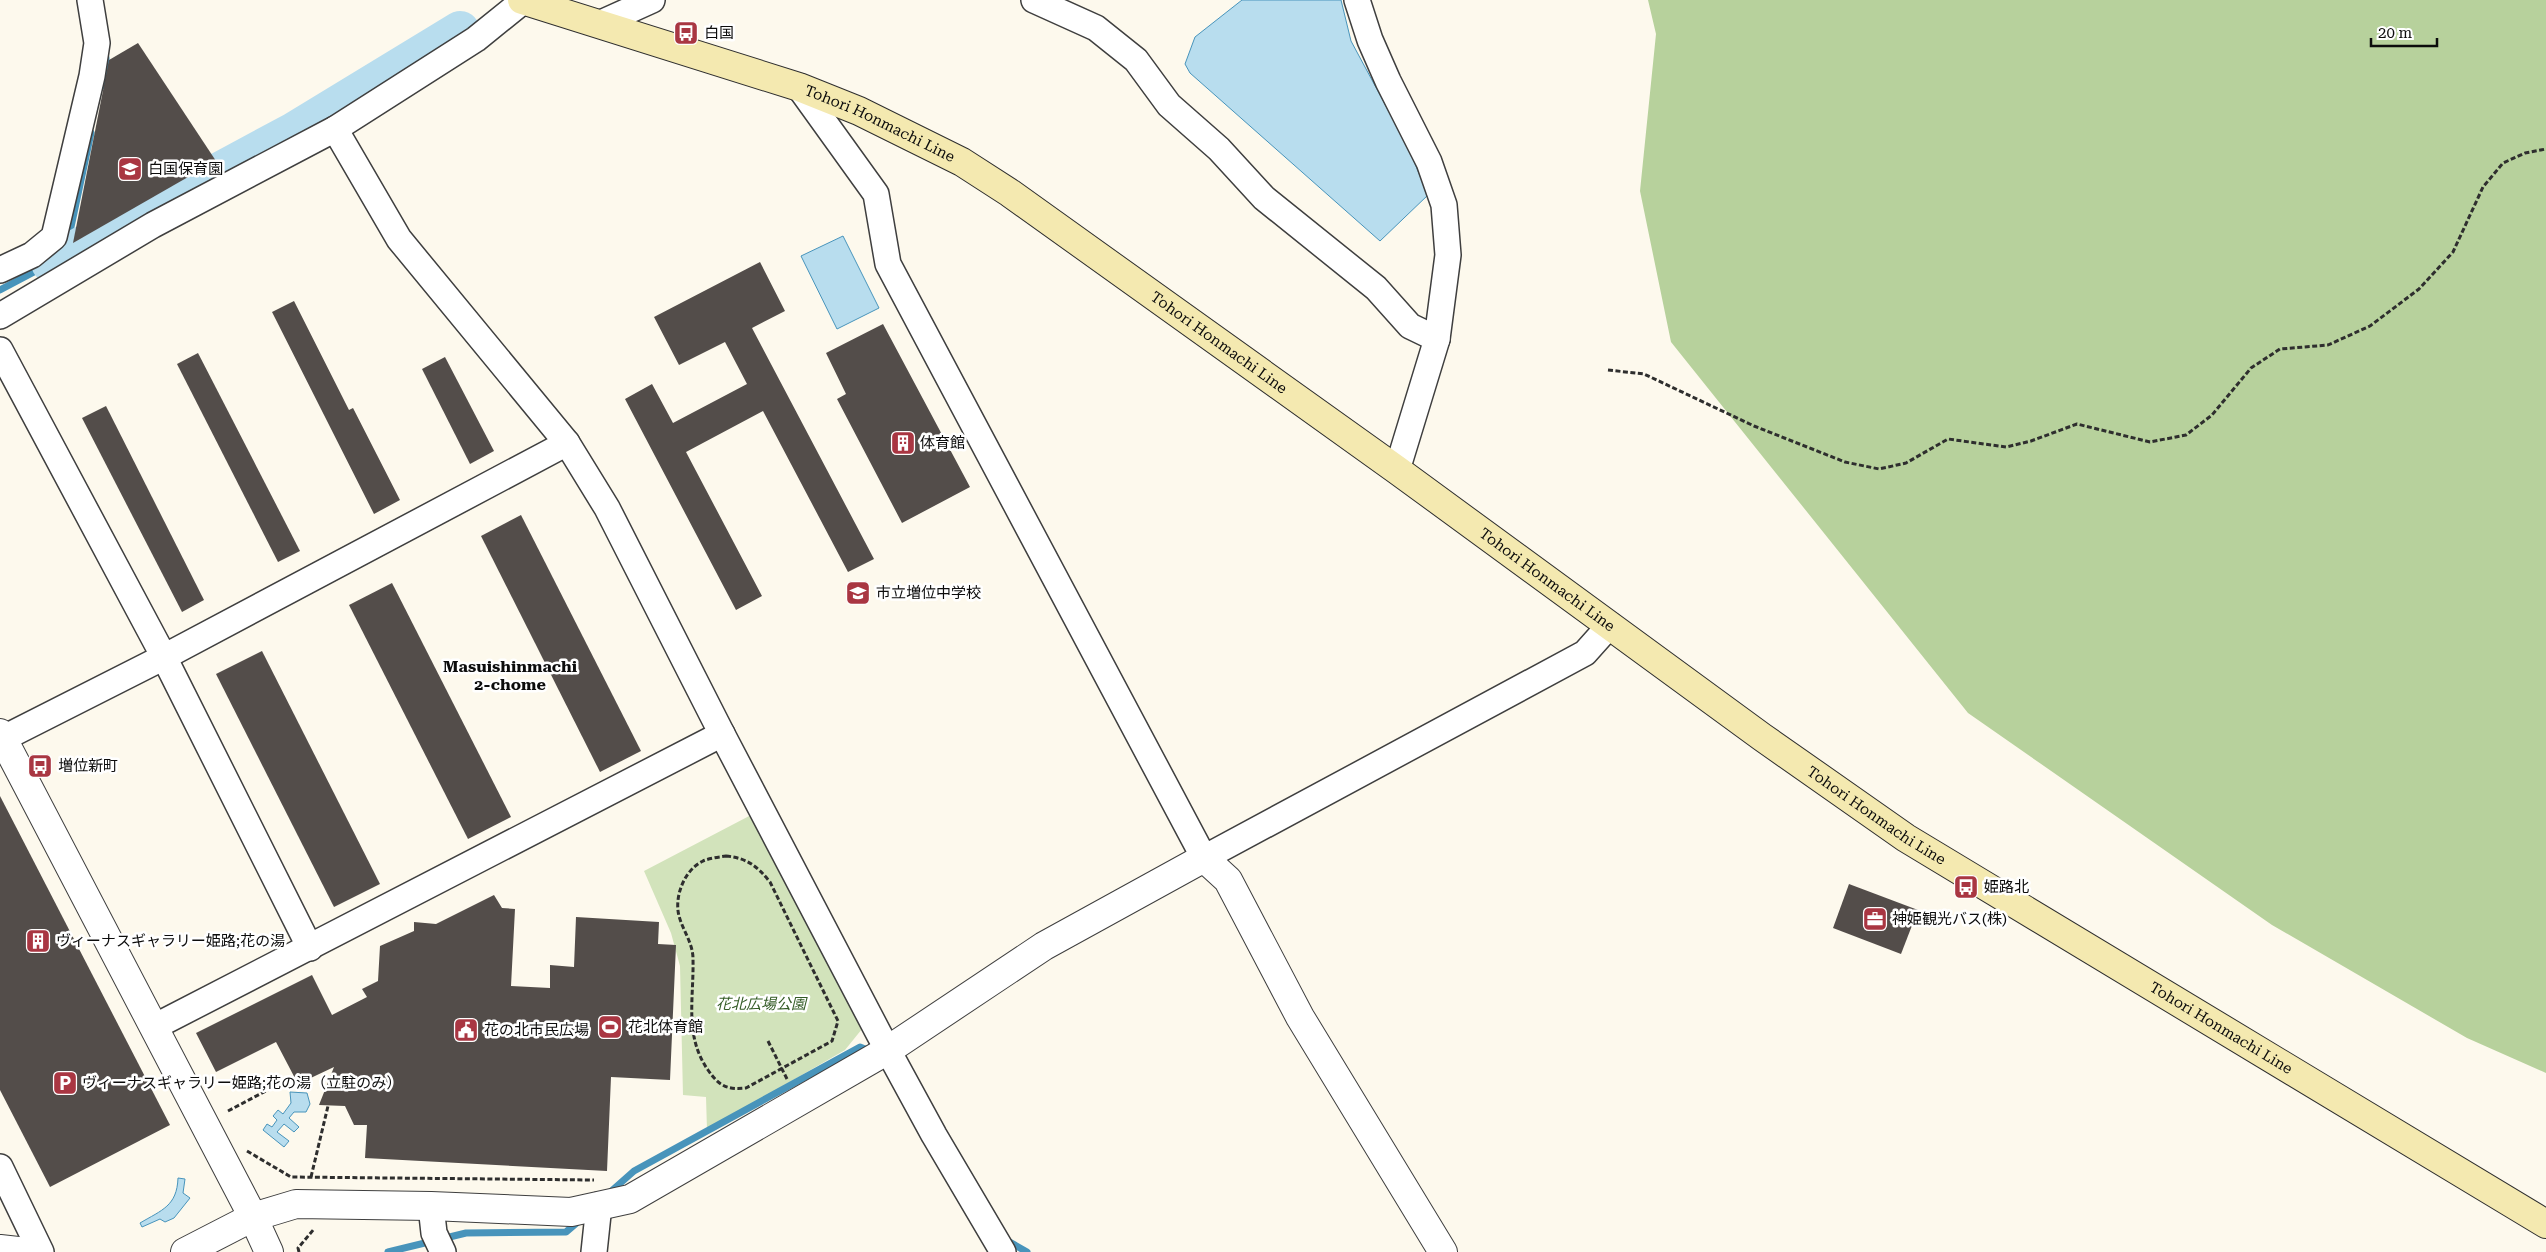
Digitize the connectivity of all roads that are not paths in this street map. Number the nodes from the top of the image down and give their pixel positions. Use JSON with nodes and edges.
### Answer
{"nodes":[{"id":1,"x":90,"y":0,"type":"edge"},
{"id":2,"x":522,"y":0,"type":"edge"},
{"id":3,"x":652,"y":0,"type":"edge"},
{"id":4,"x":1034,"y":0,"type":"edge"},
{"id":5,"x":1357,"y":0,"type":"edge"},
{"id":6,"x":599,"y":24,"type":"junction"},
{"id":7,"x":798,"y":87,"type":"junction"},
{"id":8,"x":335,"y":129,"type":"junction"},
{"id":9,"x":0,"y":270,"type":"edge"},
{"id":10,"x":0,"y":316,"type":"edge"},
{"id":11,"x":1437,"y":339,"type":"junction"},
{"id":12,"x":0,"y":350,"type":"edge"},
{"id":13,"x":567,"y":443,"type":"junction"},
{"id":14,"x":1398,"y":470,"type":"junction"},
{"id":15,"x":1610,"y":625,"type":"junction"},
{"id":16,"x":164,"y":656,"type":"junction"},
{"id":17,"x":722,"y":734,"type":"junction"},
{"id":18,"x":1,"y":737,"type":"edge"},
{"id":19,"x":1204,"y":858,"type":"junction"},
{"id":20,"x":310,"y":948,"type":"junction"},
{"id":21,"x":154,"y":1027,"type":"junction"},
{"id":22,"x":888,"y":1050,"type":"junction"},
{"id":23,"x":0,"y":1166,"type":"edge"},
{"id":24,"x":598,"y":1193,"type":"junction"},
{"id":25,"x":431,"y":1206,"type":"junction"},
{"id":26,"x":253,"y":1217,"type":"junction"},
{"id":27,"x":2546,"y":1224,"type":"edge"},
{"id":28,"x":0,"y":1249,"type":"edge"},
{"id":29,"x":27,"y":1252,"type":"edge"},
{"id":30,"x":41,"y":1252,"type":"edge"},
{"id":31,"x":185,"y":1252,"type":"edge"},
{"id":32,"x":269,"y":1252,"type":"edge"},
{"id":33,"x":443,"y":1252,"type":"edge"},
{"id":34,"x":594,"y":1252,"type":"edge"},
{"id":35,"x":1003,"y":1252,"type":"edge"},
{"id":36,"x":1443,"y":1252,"type":"edge"}],
"edges":[{"from":1,"to":9,"type":"street"},
{"from":2,"to":6,"type":"main road","name":"Tohori Honmachi Line"},
{"from":2,"to":8,"type":"street"},
{"from":3,"to":6,"type":"street"},
{"from":4,"to":11,"type":"street"},
{"from":5,"to":11,"type":"street"},
{"from":6,"to":7,"type":"main road","name":"Tohori Honmachi Line"},
{"from":7,"to":14,"type":"main road","name":"Tohori Honmachi Line"},
{"from":7,"to":19,"type":"street"},
{"from":8,"to":10,"type":"street"},
{"from":8,"to":13,"type":"street"},
{"from":11,"to":14,"type":"street"},
{"from":12,"to":16,"type":"street"},
{"from":13,"to":16,"type":"street"},
{"from":13,"to":17,"type":"street"},
{"from":14,"to":15,"type":"main road","name":"Tohori Honmachi Line"},
{"from":15,"to":19,"type":"street"},
{"from":15,"to":27,"type":"main road","name":"Tohori Honmachi Line"},
{"from":16,"to":18,"type":"street"},
{"from":16,"to":20,"type":"street"},
{"from":17,"to":20,"type":"street"},
{"from":17,"to":22,"type":"street"},
{"from":18,"to":21,"type":"street"},
{"from":19,"to":22,"type":"street"},
{"from":19,"to":36,"type":"street"},
{"from":20,"to":21,"type":"street"},
{"from":21,"to":26,"type":"street"},
{"from":22,"to":24,"type":"street"},
{"from":22,"to":35,"type":"street"},
{"from":23,"to":30,"type":"street"},
{"from":24,"to":25,"type":"street"},
{"from":24,"to":34,"type":"street"},
{"from":25,"to":26,"type":"street"},
{"from":25,"to":33,"type":"street"},
{"from":26,"to":31,"type":"street"},
{"from":26,"to":32,"type":"street"},
{"from":28,"to":29,"type":"street"}]}
